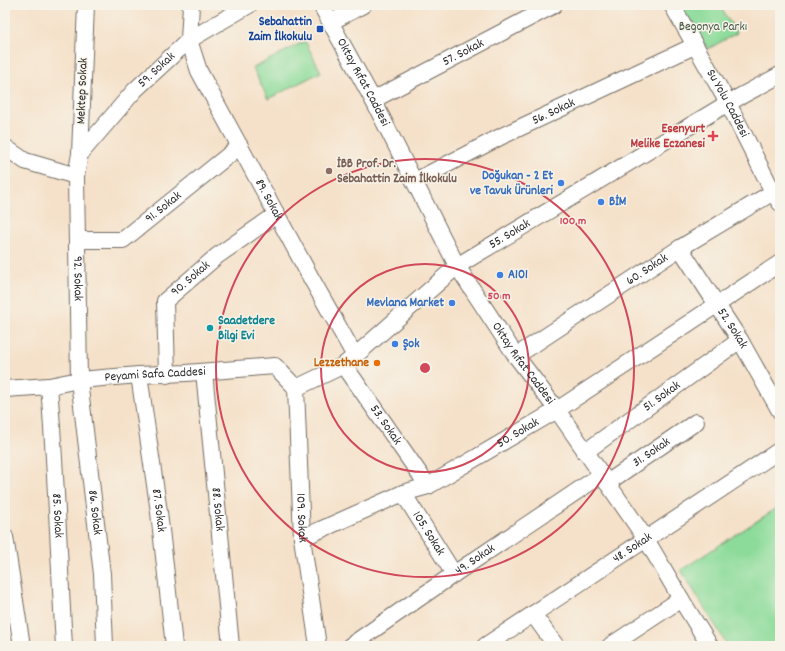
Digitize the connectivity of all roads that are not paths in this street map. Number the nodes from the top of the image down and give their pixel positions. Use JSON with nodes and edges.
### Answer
{"nodes":[{"id":1,"x":86,"y":5,"type":"edge"},
{"id":2,"x":191,"y":5,"type":"edge"},
{"id":3,"x":249,"y":5,"type":"edge"},
{"id":4,"x":322,"y":5,"type":"edge"},
{"id":5,"x":363,"y":5,"type":"edge"},
{"id":6,"x":554,"y":5,"type":"edge"},
{"id":7,"x":672,"y":5,"type":"edge"},
{"id":8,"x":332,"y":22,"type":"junction"},
{"id":9,"x":189,"y":40,"type":"junction"},
{"id":10,"x":694,"y":46,"type":"junction"},
{"id":11,"x":780,"y":75,"type":"edge"},
{"id":12,"x":373,"y":100,"type":"junction"},
{"id":13,"x":728,"y":103,"type":"junction"},
{"id":14,"x":240,"y":146,"type":"junction"},
{"id":15,"x":5,"y":147,"type":"edge"},
{"id":16,"x":80,"y":154,"type":"junction"},
{"id":17,"x":76,"y":176,"type":"junction"},
{"id":18,"x":415,"y":181,"type":"junction"},
{"id":19,"x":778,"y":194,"type":"edge"},
{"id":20,"x":277,"y":214,"type":"junction"},
{"id":21,"x":77,"y":240,"type":"junction"},
{"id":22,"x":680,"y":248,"type":"junction"},
{"id":23,"x":780,"y":263,"type":"edge"},
{"id":24,"x":457,"y":266,"type":"junction"},
{"id":25,"x":717,"y":305,"type":"junction"},
{"id":26,"x":740,"y":340,"type":"junction"},
{"id":27,"x":516,"y":356,"type":"junction"},
{"id":28,"x":350,"y":360,"type":"junction"},
{"id":29,"x":204,"y":372,"type":"junction"},
{"id":30,"x":168,"y":374,"type":"junction"},
{"id":31,"x":139,"y":375,"type":"junction"},
{"id":32,"x":79,"y":380,"type":"junction"},
{"id":33,"x":49,"y":386,"type":"junction"},
{"id":34,"x":296,"y":388,"type":"junction"},
{"id":35,"x":5,"y":389,"type":"edge"},
{"id":36,"x":557,"y":410,"type":"junction"},
{"id":37,"x":780,"y":411,"type":"edge"},
{"id":38,"x":696,"y":422,"type":"dead end"},
{"id":39,"x":780,"y":450,"type":"edge"},
{"id":40,"x":585,"y":452,"type":"junction"},
{"id":41,"x":604,"y":479,"type":"junction"},
{"id":42,"x":428,"y":486,"type":"junction"},
{"id":43,"x":403,"y":494,"type":"junction"},
{"id":44,"x":5,"y":537,"type":"edge"},
{"id":45,"x":302,"y":538,"type":"junction"},
{"id":46,"x":646,"y":539,"type":"junction"},
{"id":47,"x":454,"y":574,"type":"junction"},
{"id":48,"x":681,"y":598,"type":"junction"},
{"id":49,"x":533,"y":614,"type":"junction"},
{"id":50,"x":22,"y":646,"type":"edge"},
{"id":51,"x":64,"y":646,"type":"edge"},
{"id":52,"x":105,"y":646,"type":"edge"},
{"id":53,"x":174,"y":646,"type":"edge"},
{"id":54,"x":231,"y":646,"type":"edge"},
{"id":55,"x":318,"y":646,"type":"edge"},
{"id":56,"x":350,"y":646,"type":"edge"},
{"id":57,"x":485,"y":646,"type":"edge"},
{"id":58,"x":556,"y":646,"type":"edge"},
{"id":59,"x":610,"y":646,"type":"edge"},
{"id":60,"x":710,"y":646,"type":"edge"}],
"edges":[{"from":1,"to":16,"type":"street","name":"Mektep Sokak"},
{"from":2,"to":9,"type":"street"},
{"from":3,"to":9,"type":"street","name":"59. Sokak"},
{"from":4,"to":8,"type":"street","name":"Oktay Rıfat Caddesi"},
{"from":5,"to":8,"type":"street"},
{"from":6,"to":12,"type":"street","name":"57. Sokak"},
{"from":7,"to":10,"type":"street","name":"Su Yolu Caddesi"},
{"from":8,"to":12,"type":"street","name":"Oktay Rıfat Caddesi"},
{"from":9,"to":14,"type":"street","name":"89. Sokak"},
{"from":9,"to":16,"type":"street","name":"59. Sokak"},
{"from":10,"to":13,"type":"street","name":"Su Yolu Caddesi"},
{"from":10,"to":18,"type":"street","name":"56. Sokak"},
{"from":11,"to":13,"type":"street","name":"55. Sokak"},
{"from":12,"to":18,"type":"street","name":"Oktay Rıfat Caddesi"},
{"from":13,"to":19,"type":"street","name":"Su Yolu Caddesi"},
{"from":13,"to":24,"type":"street","name":"55. Sokak"},
{"from":14,"to":20,"type":"street","name":"89. Sokak"},
{"from":14,"to":21,"type":"street","name":"91. Sokak"},
{"from":15,"to":17,"type":"street"},
{"from":16,"to":17,"type":"street","name":"Mektep Sokak"},
{"from":17,"to":21,"type":"street","name":"92. Sokak"},
{"from":18,"to":24,"type":"street","name":"Oktay Rıfat Caddesi"},
{"from":19,"to":22,"type":"street","name":"60. Sokak"},
{"from":20,"to":28,"type":"street","name":"89. Sokak"},
{"from":20,"to":30,"type":"street","name":"90. Sokak"},
{"from":21,"to":32,"type":"street","name":"92. Sokak"},
{"from":22,"to":25,"type":"street","name":"52. Sokak"},
{"from":22,"to":27,"type":"street","name":"60. Sokak"},
{"from":23,"to":25,"type":"street","name":"50. Sokak"},
{"from":24,"to":27,"type":"street","name":"Oktay Rıfat Caddesi"},
{"from":24,"to":28,"type":"street","name":"55. Sokak"},
{"from":25,"to":26,"type":"street","name":"52. Sokak"},
{"from":25,"to":36,"type":"street","name":"50. Sokak"},
{"from":26,"to":37,"type":"street","name":"52. Sokak"},
{"from":26,"to":40,"type":"street","name":"51. Sokak"},
{"from":27,"to":36,"type":"street","name":"Oktay Rıfat Caddesi"},
{"from":28,"to":34,"type":"street","name":"55. Sokak"},
{"from":28,"to":42,"type":"street","name":"53. Sokak"},
{"from":29,"to":30,"type":"street","name":"Peyami Safa Caddesi"},
{"from":29,"to":34,"type":"street","name":"Peyami Safa Caddesi"},
{"from":29,"to":54,"type":"street","name":"88. Sokak"},
{"from":30,"to":31,"type":"street","name":"Peyami Safa Caddesi"},
{"from":31,"to":32,"type":"street","name":"Peyami Safa Caddesi"},
{"from":31,"to":53,"type":"street","name":"87. Sokak"},
{"from":32,"to":33,"type":"street","name":"Peyami Safa Caddesi"},
{"from":32,"to":52,"type":"street","name":"86. Sokak"},
{"from":33,"to":35,"type":"street","name":"Peyami Safa Caddesi"},
{"from":33,"to":51,"type":"street","name":"85. Sokak"},
{"from":34,"to":45,"type":"street","name":"109. Sokak"},
{"from":36,"to":40,"type":"street","name":"Oktay Rıfat Caddesi"},
{"from":36,"to":42,"type":"street","name":"50. Sokak"},
{"from":38,"to":41,"type":"street","name":"31. Sokak"},
{"from":39,"to":46,"type":"street","name":"48. Sokak"},
{"from":40,"to":41,"type":"street","name":"Oktay Rıfat Caddesi"},
{"from":41,"to":46,"type":"street","name":"Oktay Rıfat Caddesi"},
{"from":41,"to":47,"type":"street","name":"49. Sokak"},
{"from":42,"to":43,"type":"street","name":"50. Sokak"},
{"from":43,"to":45,"type":"street","name":"50. Sokak"},
{"from":43,"to":47,"type":"street","name":"105. Sokak"},
{"from":44,"to":50,"type":"street"},
{"from":45,"to":55,"type":"street","name":"109. Sokak"},
{"from":46,"to":48,"type":"street","name":"Oktay Rıfat Caddesi"},
{"from":46,"to":49,"type":"street","name":"48. Sokak"},
{"from":47,"to":56,"type":"street","name":"49. Sokak"},
{"from":48,"to":59,"type":"street"},
{"from":48,"to":60,"type":"street","name":"Oktay Rıfat Caddesi"},
{"from":49,"to":57,"type":"street","name":"48. Sokak"},
{"from":49,"to":58,"type":"street"}]}
